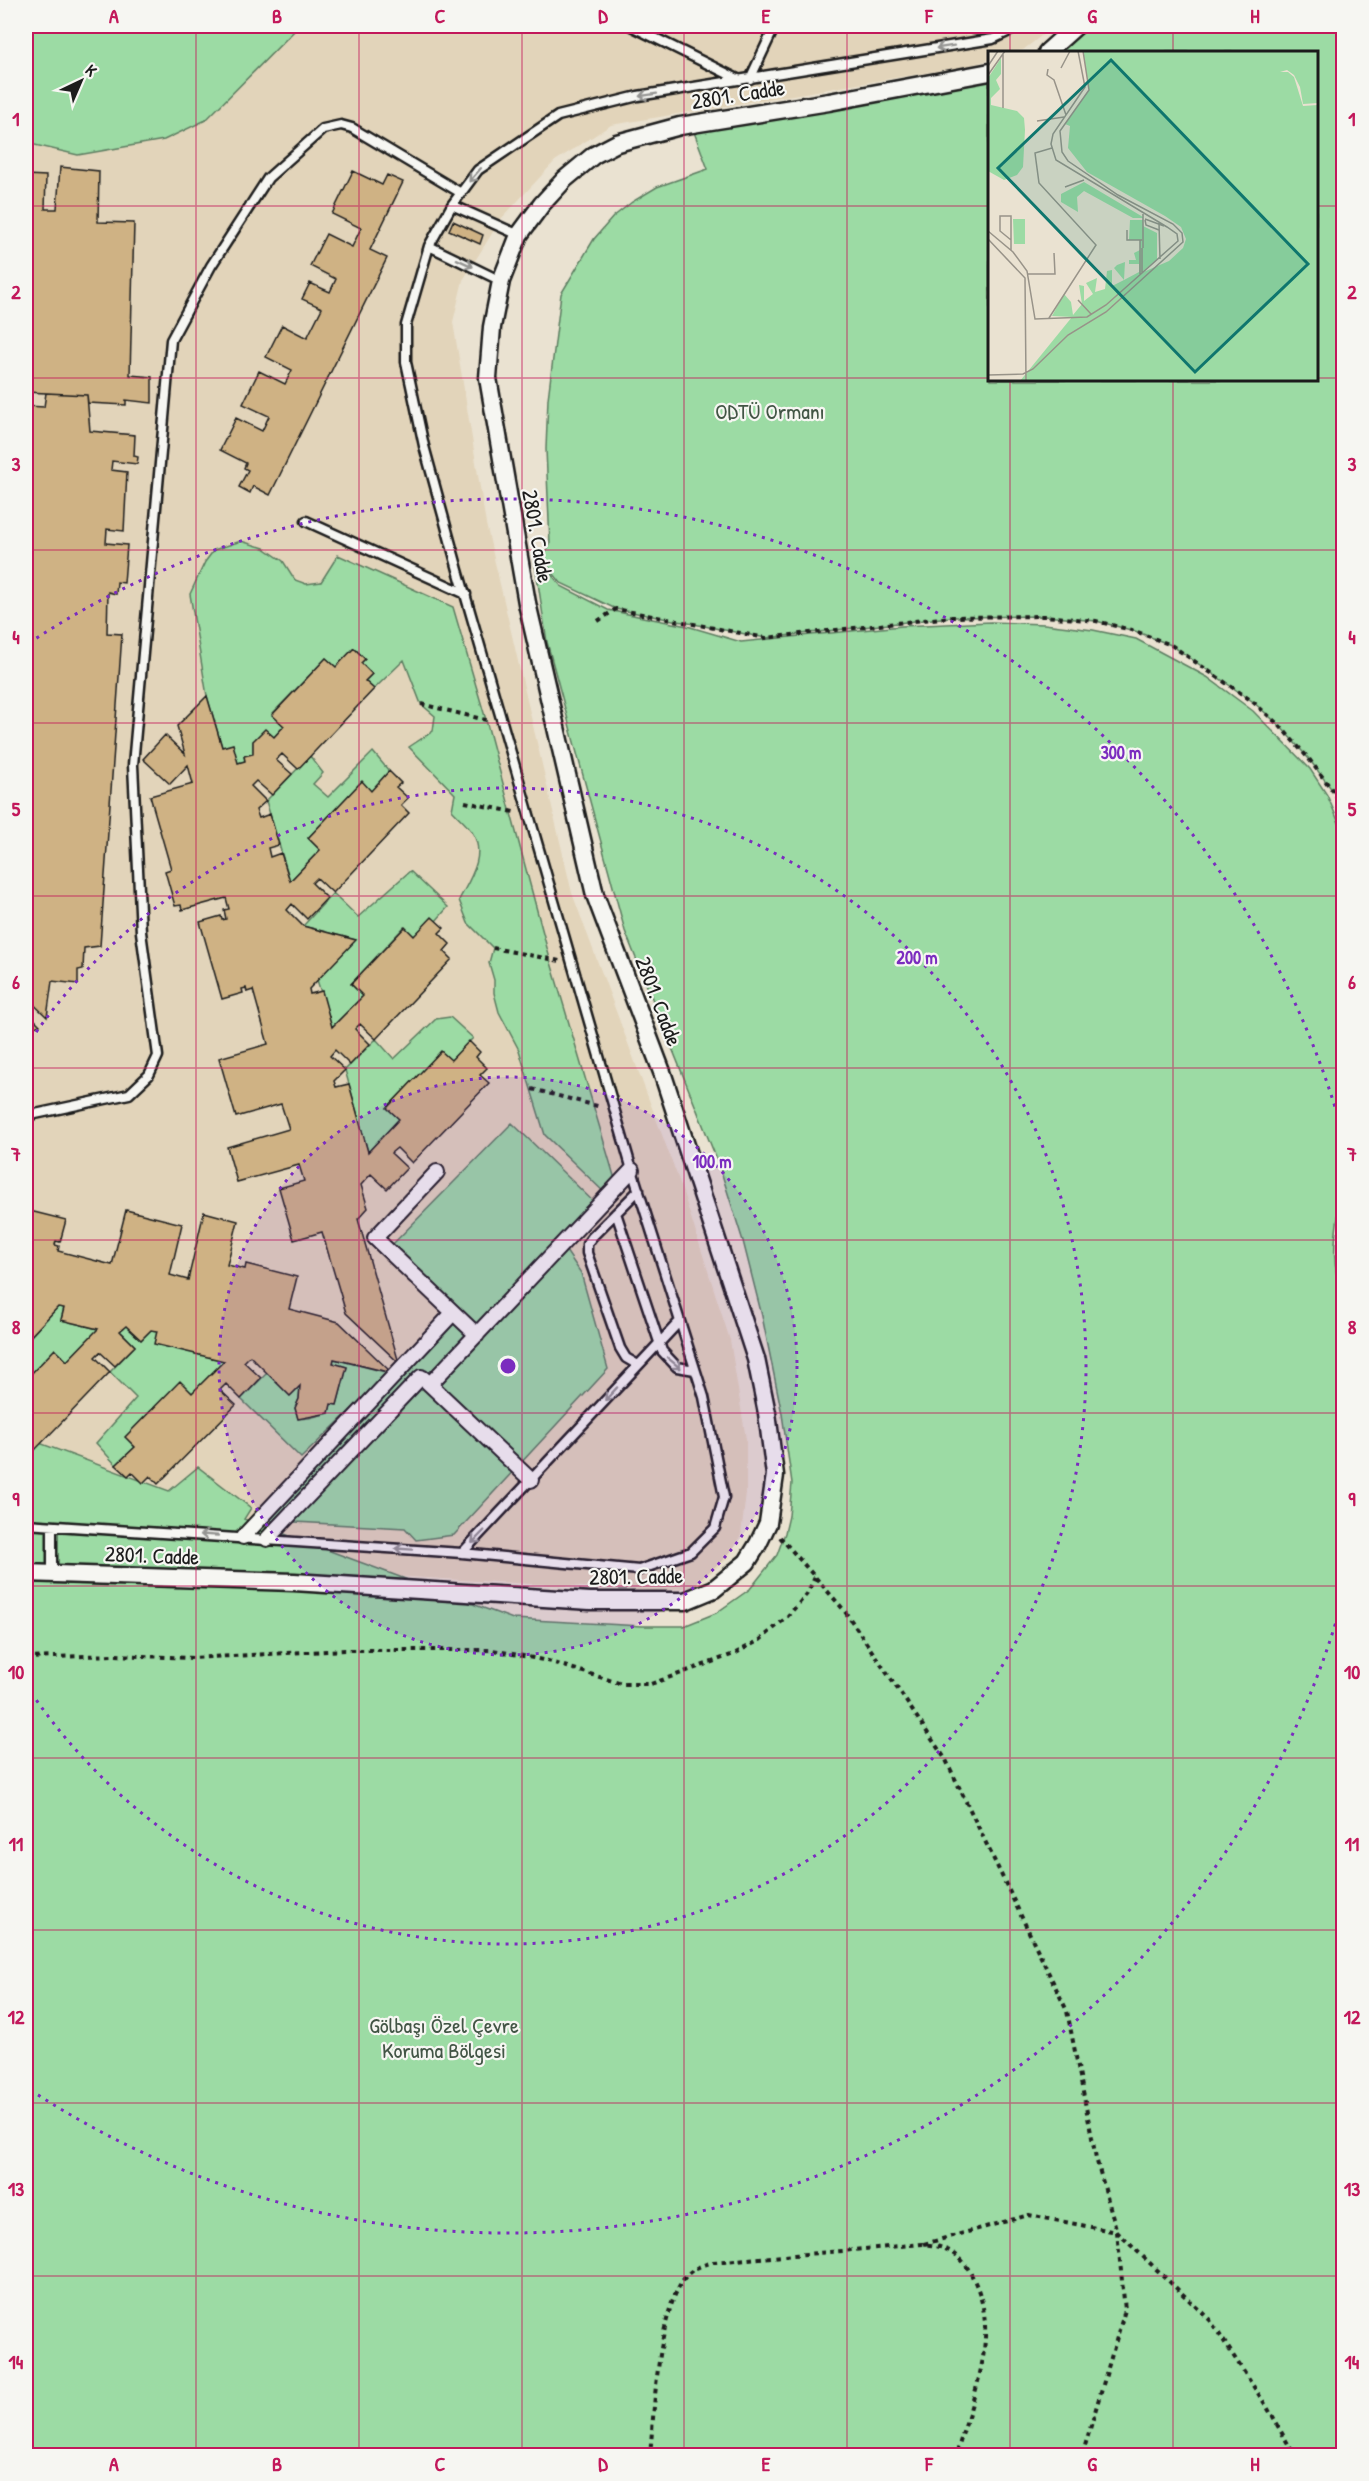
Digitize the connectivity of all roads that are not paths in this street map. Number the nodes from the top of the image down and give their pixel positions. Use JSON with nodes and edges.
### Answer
{"nodes":[{"id":1,"x":632,"y":26,"type":"edge"},
{"id":2,"x":775,"y":26,"type":"edge"},
{"id":3,"x":1020,"y":26,"type":"edge"},
{"id":4,"x":1076,"y":26,"type":"edge"},
{"id":5,"x":1048,"y":51,"type":"edge"},
{"id":6,"x":988,"y":72,"type":"edge"},
{"id":7,"x":750,"y":79,"type":"junction"},
{"id":8,"x":740,"y":80,"type":"junction"},
{"id":9,"x":461,"y":193,"type":"junction"},
{"id":10,"x":452,"y":205,"type":"junction"},
{"id":11,"x":519,"y":235,"type":"junction"},
{"id":12,"x":429,"y":246,"type":"junction"},
{"id":13,"x":501,"y":281,"type":"junction"},
{"id":14,"x":306,"y":521,"type":"dead end"},
{"id":15,"x":466,"y":594,"type":"junction"},
{"id":16,"x":26,"y":1116,"type":"edge"},
{"id":17,"x":632,"y":1170,"type":"junction"},
{"id":18,"x":437,"y":1172,"type":"dead end"},
{"id":19,"x":639,"y":1190,"type":"junction"},
{"id":20,"x":616,"y":1213,"type":"junction"},
{"id":21,"x":453,"y":1313,"type":"junction"},
{"id":22,"x":680,"y":1321,"type":"junction"},
{"id":23,"x":477,"y":1335,"type":"junction"},
{"id":24,"x":660,"y":1344,"type":"junction"},
{"id":25,"x":406,"y":1363,"type":"junction"},
{"id":26,"x":638,"y":1365,"type":"junction"},
{"id":27,"x":695,"y":1370,"type":"junction"},
{"id":28,"x":425,"y":1381,"type":"junction"},
{"id":29,"x":531,"y":1480,"type":"junction"},
{"id":30,"x":26,"y":1524,"type":"edge"},
{"id":31,"x":52,"y":1526,"type":"junction"},
{"id":32,"x":243,"y":1537,"type":"junction"},
{"id":33,"x":267,"y":1539,"type":"junction"},
{"id":34,"x":462,"y":1553,"type":"junction"},
{"id":35,"x":26,"y":1573,"type":"edge"},
{"id":36,"x":52,"y":1573,"type":"junction"}],
"edges":[{"from":1,"to":8,"type":"lane"},
{"from":2,"to":7,"type":"lane"},
{"from":3,"to":7,"type":"lane","one_way":true},
{"from":4,"to":5,"type":"street"},
{"from":6,"to":11,"type":"street","name":"2801. Cadde"},
{"from":7,"to":8,"type":"lane"},
{"from":8,"to":9,"type":"lane","one_way":true},
{"from":9,"to":10,"type":"lane"},
{"from":9,"to":16,"type":"lane"},
{"from":10,"to":11,"type":"lane"},
{"from":10,"to":12,"type":"lane"},
{"from":11,"to":13,"type":"street","name":"2801. Cadde"},
{"from":12,"to":13,"type":"lane","one_way":true},
{"from":12,"to":15,"type":"lane"},
{"from":13,"to":36,"type":"street","name":"2801. Cadde"},
{"from":14,"to":15,"type":"lane"},
{"from":15,"to":17,"type":"lane"},
{"from":17,"to":19,"type":"lane"},
{"from":17,"to":23,"type":"street"},
{"from":18,"to":21,"type":"street"},
{"from":19,"to":20,"type":"lane"},
{"from":19,"to":22,"type":"lane"},
{"from":20,"to":24,"type":"lane"},
{"from":20,"to":26,"type":"lane"},
{"from":21,"to":23,"type":"street"},
{"from":21,"to":25,"type":"street"},
{"from":22,"to":24,"type":"lane"},
{"from":22,"to":27,"type":"lane"},
{"from":23,"to":28,"type":"street"},
{"from":24,"to":26,"type":"lane"},
{"from":24,"to":27,"type":"lane","one_way":true},
{"from":25,"to":28,"type":"street"},
{"from":25,"to":32,"type":"street"},
{"from":26,"to":29,"type":"lane","one_way":true},
{"from":27,"to":34,"type":"lane"},
{"from":28,"to":29,"type":"street"},
{"from":28,"to":33,"type":"street"},
{"from":29,"to":34,"type":"lane","one_way":true},
{"from":30,"to":31,"type":"lane"},
{"from":32,"to":31,"type":"lane","one_way":true},
{"from":31,"to":36,"type":"lane"},
{"from":32,"to":33,"type":"lane"},
{"from":34,"to":33,"type":"lane","one_way":true},
{"from":35,"to":36,"type":"street","name":"2801. Cadde"}]}
